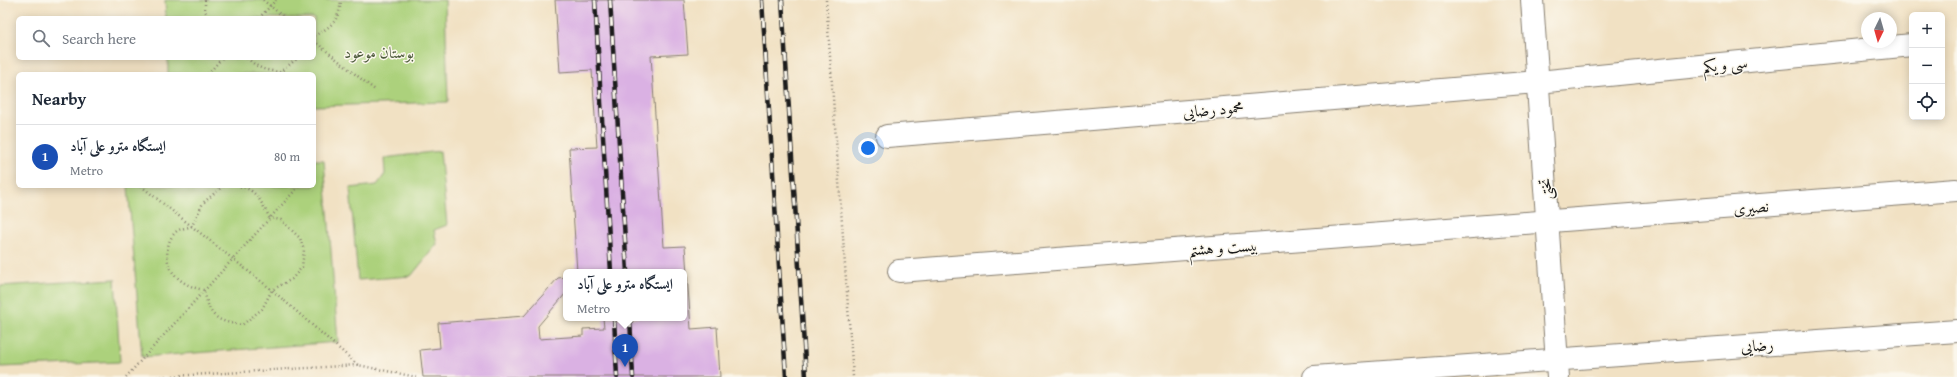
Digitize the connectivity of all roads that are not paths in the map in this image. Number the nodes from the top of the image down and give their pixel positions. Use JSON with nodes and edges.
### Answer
{"nodes":[{"id":1,"x":1532,"y":0,"type":"edge"},
{"id":2,"x":1909,"y":45,"type":"edge"},
{"id":3,"x":1538,"y":82,"type":"junction"},
{"id":4,"x":887,"y":136,"type":"dead end"},
{"id":5,"x":1956,"y":190,"type":"dead end"},
{"id":6,"x":1547,"y":223,"type":"junction"},
{"id":7,"x":899,"y":271,"type":"dead end"},
{"id":8,"x":1957,"y":331,"type":"edge"},
{"id":9,"x":1557,"y":368,"type":"edge"},
{"id":10,"x":1314,"y":377,"type":"edge"}],
"edges":[{"from":1,"to":3,"type":"street","name":"تختی"},
{"from":2,"to":3,"type":"street","name":"سی و یکم"},
{"from":3,"to":4,"type":"street","name":"محمود رضایی"},
{"from":3,"to":6,"type":"street","name":"تختی"},
{"from":5,"to":6,"type":"street","name":"نصیری"},
{"from":6,"to":7,"type":"street","name":"بیست و هشتم"},
{"from":6,"to":9,"type":"street","name":"تختی"},
{"from":8,"to":9,"type":"street","name":"رضایی"},
{"from":9,"to":10,"type":"street","name":"رضایی"}]}
